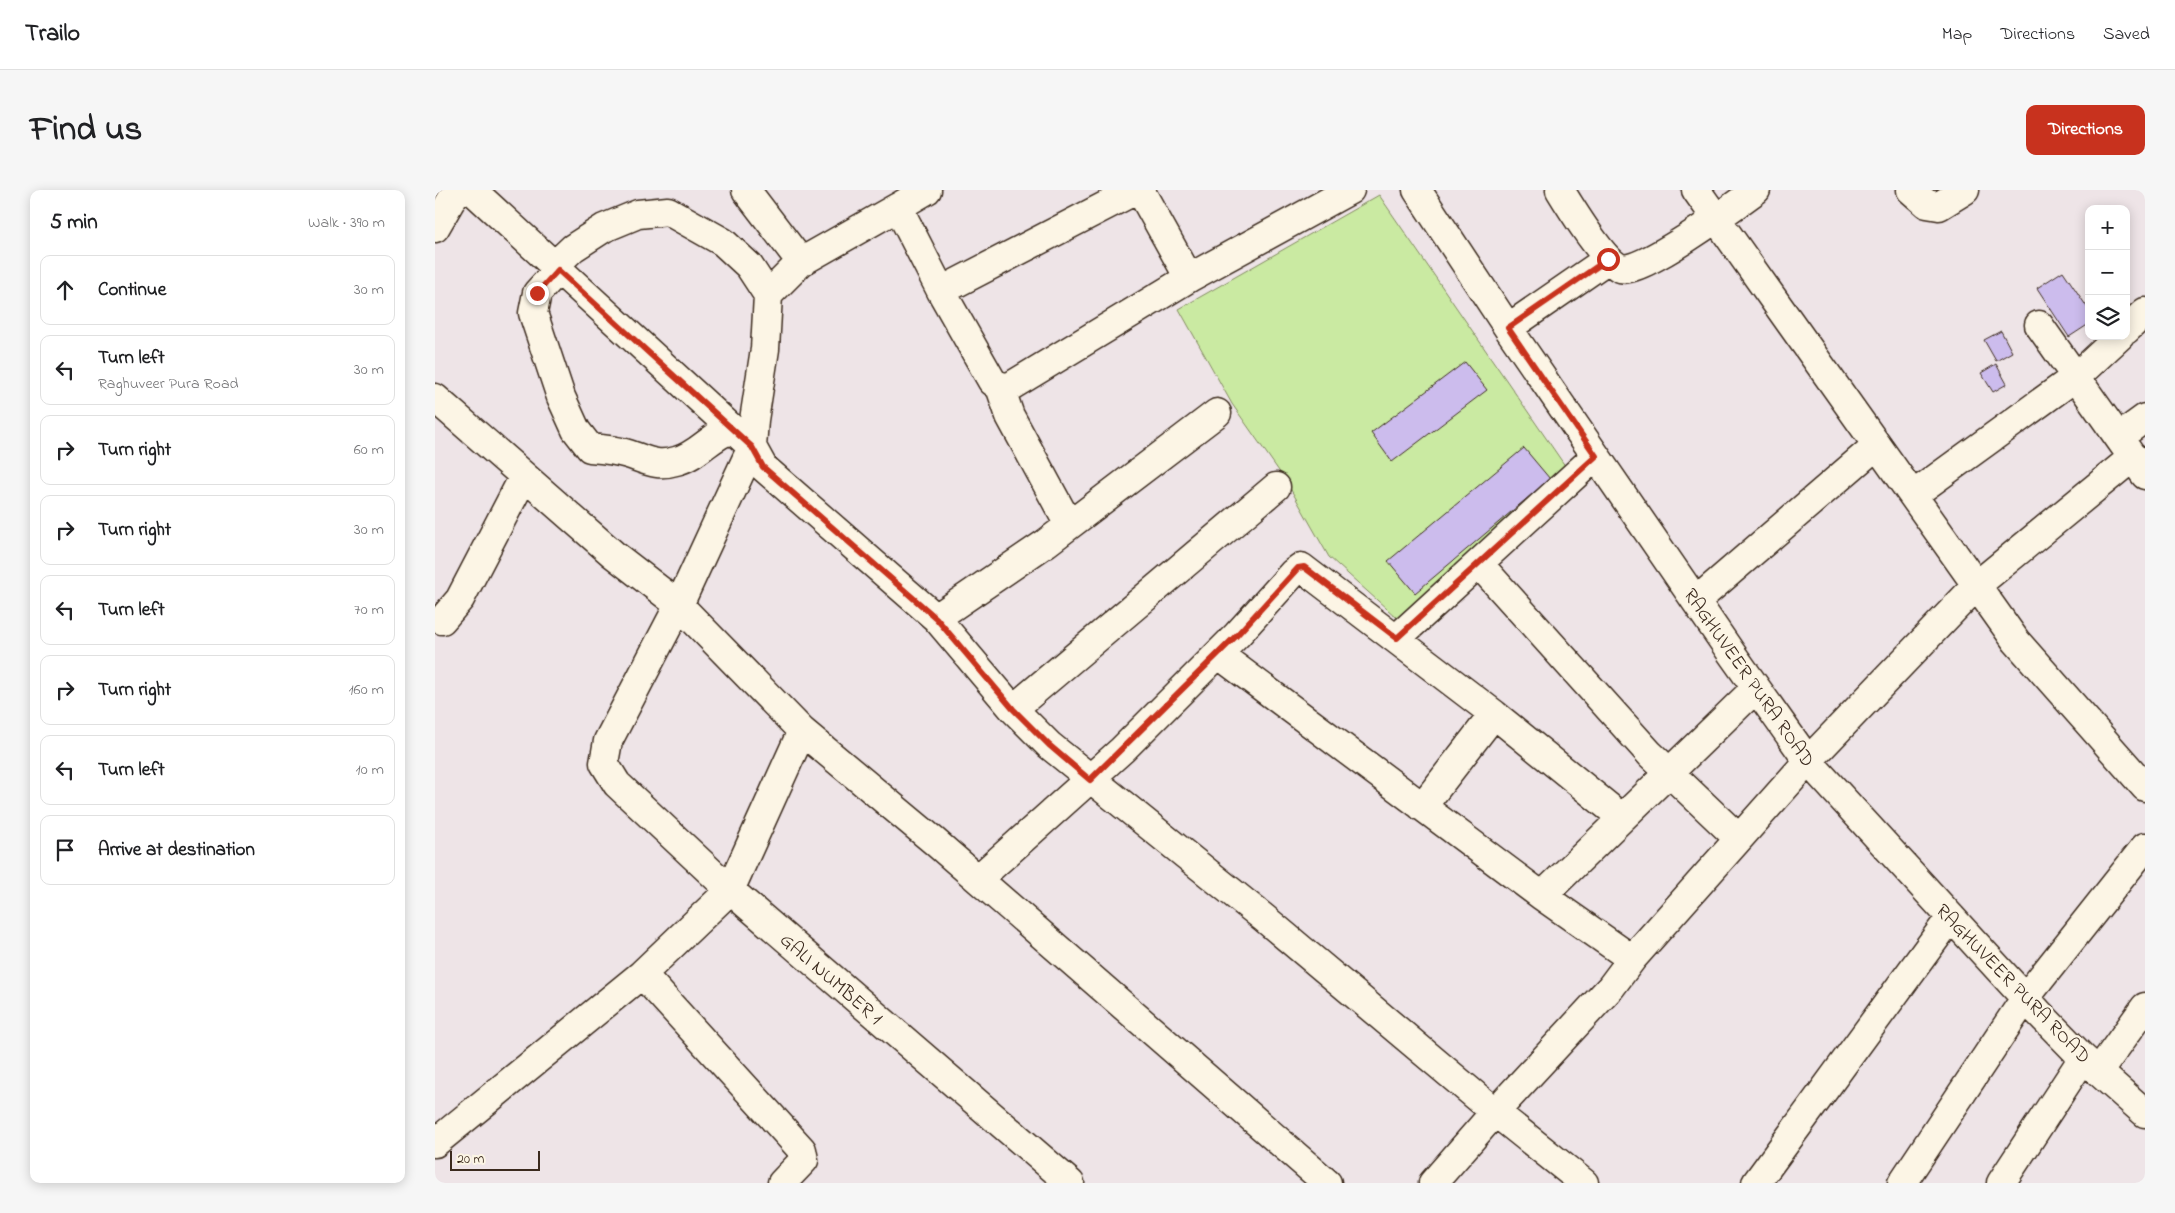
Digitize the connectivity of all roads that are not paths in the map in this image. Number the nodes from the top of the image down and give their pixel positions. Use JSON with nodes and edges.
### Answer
{"nodes":[{"id":1,"x":457,"y":190,"type":"edge"},
{"id":2,"x":472,"y":190,"type":"edge"},
{"id":3,"x":927,"y":190,"type":"edge"},
{"id":4,"x":1135,"y":190,"type":"edge"},
{"id":5,"x":1140,"y":190,"type":"edge"},
{"id":6,"x":1350,"y":190,"type":"edge"},
{"id":7,"x":1417,"y":190,"type":"edge"},
{"id":8,"x":1696,"y":190,"type":"edge"},
{"id":9,"x":1756,"y":190,"type":"edge"},
{"id":10,"x":1911,"y":190,"type":"edge"},
{"id":11,"x":1965,"y":190,"type":"edge"},
{"id":12,"x":749,"y":191,"type":"edge"},
{"id":13,"x":1569,"y":194,"type":"edge"},
{"id":14,"x":672,"y":200,"type":"edge"},
{"id":15,"x":898,"y":207,"type":"junction"},
{"id":16,"x":1716,"y":219,"type":"junction"},
{"id":17,"x":435,"y":228,"type":"edge"},
{"id":18,"x":1608,"y":259,"type":"junction"},
{"id":19,"x":801,"y":262,"type":"junction"},
{"id":20,"x":556,"y":268,"type":"junction"},
{"id":21,"x":1189,"y":278,"type":"junction"},
{"id":22,"x":941,"y":291,"type":"junction"},
{"id":23,"x":768,"y":296,"type":"junction"},
{"id":24,"x":2145,"y":312,"type":"edge"},
{"id":25,"x":2039,"y":324,"type":"dead end"},
{"id":26,"x":2130,"y":326,"type":"edge"},
{"id":27,"x":1508,"y":328,"type":"junction"},
{"id":28,"x":2115,"y":340,"type":"edge"},
{"id":29,"x":2077,"y":376,"type":"junction"},
{"id":30,"x":1000,"y":387,"type":"junction"},
{"id":31,"x":435,"y":398,"type":"edge"},
{"id":32,"x":1217,"y":413,"type":"dead end"},
{"id":33,"x":2145,"y":418,"type":"edge"},
{"id":34,"x":732,"y":429,"type":"junction"},
{"id":35,"x":1877,"y":445,"type":"junction"},
{"id":36,"x":752,"y":447,"type":"junction"},
{"id":37,"x":1596,"y":456,"type":"junction"},
{"id":38,"x":2132,"y":456,"type":"edge"},
{"id":39,"x":523,"y":478,"type":"junction"},
{"id":40,"x":1276,"y":487,"type":"dead end"},
{"id":41,"x":1913,"y":495,"type":"junction"},
{"id":42,"x":1069,"y":525,"type":"junction"},
{"id":43,"x":1479,"y":564,"type":"junction"},
{"id":44,"x":1977,"y":585,"type":"junction"},
{"id":45,"x":1696,"y":601,"type":"junction"},
{"id":46,"x":679,"y":605,"type":"junction"},
{"id":47,"x":936,"y":618,"type":"junction"},
{"id":48,"x":437,"y":624,"type":"edge"},
{"id":49,"x":1397,"y":638,"type":"junction"},
{"id":50,"x":1218,"y":654,"type":"junction"},
{"id":51,"x":1756,"y":688,"type":"junction"},
{"id":52,"x":1013,"y":709,"type":"junction"},
{"id":53,"x":1494,"y":714,"type":"junction"},
{"id":54,"x":802,"y":731,"type":"junction"},
{"id":55,"x":1808,"y":761,"type":"junction"},
{"id":56,"x":1669,"y":772,"type":"junction"},
{"id":57,"x":1090,"y":780,"type":"junction"},
{"id":58,"x":2145,"y":787,"type":"edge"},
{"id":59,"x":1422,"y":807,"type":"junction"},
{"id":60,"x":1621,"y":817,"type":"junction"},
{"id":61,"x":1738,"y":838,"type":"junction"},
{"id":62,"x":2145,"y":847,"type":"edge"},
{"id":63,"x":978,"y":880,"type":"junction"},
{"id":64,"x":730,"y":890,"type":"junction"},
{"id":65,"x":1542,"y":896,"type":"junction"},
{"id":66,"x":1951,"y":917,"type":"junction"},
{"id":67,"x":1632,"y":959,"type":"junction"},
{"id":68,"x":642,"y":974,"type":"junction"},
{"id":69,"x":2026,"y":998,"type":"junction"},
{"id":70,"x":2145,"y":1007,"type":"edge"},
{"id":71,"x":2091,"y":1064,"type":"junction"},
{"id":72,"x":1495,"y":1112,"type":"junction"},
{"id":73,"x":2145,"y":1113,"type":"edge"},
{"id":74,"x":435,"y":1143,"type":"edge"},
{"id":75,"x":782,"y":1183,"type":"edge"},
{"id":76,"x":1070,"y":1183,"type":"edge"},
{"id":77,"x":1327,"y":1183,"type":"edge"},
{"id":78,"x":1433,"y":1183,"type":"edge"},
{"id":79,"x":1584,"y":1183,"type":"edge"},
{"id":80,"x":1756,"y":1183,"type":"edge"},
{"id":81,"x":1902,"y":1183,"type":"edge"},
{"id":82,"x":2001,"y":1183,"type":"edge"}],
"edges":[{"from":1,"to":17,"type":"street"},
{"from":2,"to":20,"type":"street"},
{"from":3,"to":15,"type":"street"},
{"from":4,"to":22,"type":"street"},
{"from":5,"to":21,"type":"street"},
{"from":6,"to":21,"type":"street"},
{"from":7,"to":27,"type":"street","name":"RAGHUVEER PURA ROAD"},
{"from":8,"to":16,"type":"street"},
{"from":9,"to":16,"type":"street"},
{"from":10,"to":11,"type":"street"},
{"from":12,"to":19,"type":"street"},
{"from":13,"to":18,"type":"street"},
{"from":14,"to":20,"type":"street"},
{"from":14,"to":23,"type":"street"},
{"from":15,"to":19,"type":"street"},
{"from":15,"to":22,"type":"street"},
{"from":16,"to":18,"type":"street"},
{"from":16,"to":35,"type":"street"},
{"from":18,"to":27,"type":"street"},
{"from":19,"to":23,"type":"street"},
{"from":20,"to":34,"type":"street"},
{"from":20,"to":34,"type":"street"},
{"from":21,"to":30,"type":"street"},
{"from":22,"to":30,"type":"street"},
{"from":23,"to":36,"type":"street"},
{"from":24,"to":26,"type":"street"},
{"from":25,"to":29,"type":"street"},
{"from":27,"to":37,"type":"street","name":"RAGHUVEER PURA ROAD"},
{"from":28,"to":29,"type":"street"},
{"from":29,"to":38,"type":"street"},
{"from":29,"to":41,"type":"street"},
{"from":30,"to":42,"type":"street"},
{"from":31,"to":39,"type":"street"},
{"from":32,"to":42,"type":"street"},
{"from":33,"to":38,"type":"street"},
{"from":34,"to":36,"type":"street"},
{"from":35,"to":41,"type":"street"},
{"from":35,"to":45,"type":"street"},
{"from":36,"to":46,"type":"street"},
{"from":36,"to":47,"type":"street"},
{"from":37,"to":43,"type":"street"},
{"from":37,"to":45,"type":"street","name":"RAGHUVEER PURA ROAD"},
{"from":38,"to":44,"type":"street"},
{"from":39,"to":46,"type":"street"},
{"from":39,"to":48,"type":"street"},
{"from":40,"to":52,"type":"street"},
{"from":41,"to":44,"type":"street"},
{"from":42,"to":47,"type":"street"},
{"from":43,"to":49,"type":"street"},
{"from":43,"to":56,"type":"street"},
{"from":44,"to":55,"type":"street"},
{"from":44,"to":58,"type":"street"},
{"from":45,"to":51,"type":"street","name":"RAGHUVEER PURA ROAD"},
{"from":46,"to":54,"type":"street"},
{"from":46,"to":64,"type":"street","name":"GALI NUMBER 1"},
{"from":47,"to":52,"type":"street"},
{"from":49,"to":50,"type":"street"},
{"from":49,"to":53,"type":"street"},
{"from":50,"to":57,"type":"street"},
{"from":50,"to":59,"type":"street"},
{"from":51,"to":55,"type":"street","name":"RAGHUVEER PURA ROAD"},
{"from":51,"to":56,"type":"street"},
{"from":52,"to":57,"type":"street"},
{"from":53,"to":59,"type":"street"},
{"from":53,"to":60,"type":"street"},
{"from":54,"to":63,"type":"street"},
{"from":54,"to":64,"type":"street"},
{"from":55,"to":61,"type":"street"},
{"from":55,"to":66,"type":"street","name":"RAGHUVEER PURA ROAD"},
{"from":56,"to":60,"type":"street"},
{"from":56,"to":61,"type":"street"},
{"from":57,"to":63,"type":"street"},
{"from":57,"to":72,"type":"street"},
{"from":59,"to":65,"type":"street"},
{"from":60,"to":65,"type":"street"},
{"from":61,"to":67,"type":"street"},
{"from":62,"to":69,"type":"street"},
{"from":63,"to":77,"type":"street"},
{"from":64,"to":68,"type":"street"},
{"from":64,"to":76,"type":"street","name":"GALI NUMBER 1"},
{"from":65,"to":67,"type":"street"},
{"from":66,"to":69,"type":"street","name":"RAGHUVEER PURA ROAD"},
{"from":66,"to":80,"type":"street"},
{"from":67,"to":72,"type":"street"},
{"from":68,"to":74,"type":"street"},
{"from":68,"to":75,"type":"street"},
{"from":69,"to":71,"type":"street","name":"RAGHUVEER PURA ROAD"},
{"from":69,"to":81,"type":"street"},
{"from":70,"to":71,"type":"street"},
{"from":71,"to":73,"type":"street","name":"RAGHUVEER PURA ROAD"},
{"from":71,"to":82,"type":"street"},
{"from":72,"to":78,"type":"street"},
{"from":72,"to":79,"type":"street"}]}
